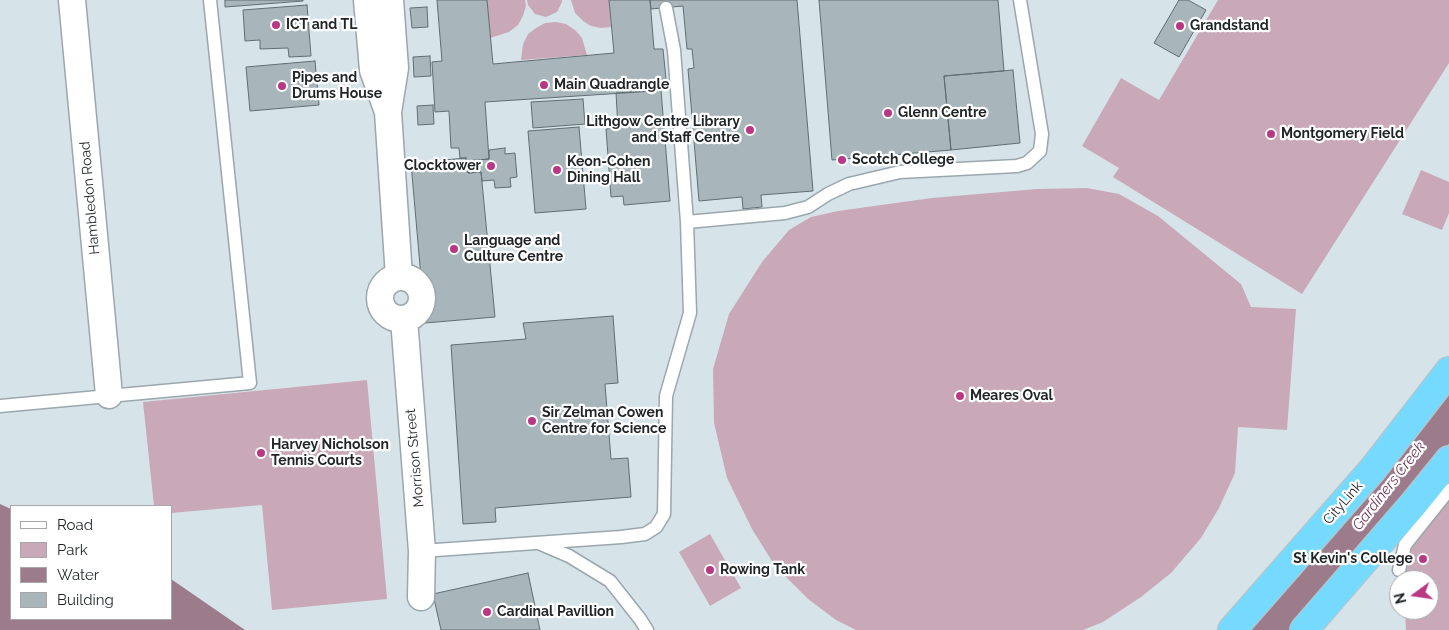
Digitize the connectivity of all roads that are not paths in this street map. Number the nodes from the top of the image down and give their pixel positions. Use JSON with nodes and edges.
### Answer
{"nodes":[{"id":1,"x":72,"y":0,"type":"edge"},
{"id":2,"x":210,"y":0,"type":"edge"},
{"id":3,"x":367,"y":0,"type":"edge"},
{"id":4,"x":390,"y":0,"type":"edge"},
{"id":5,"x":1020,"y":0,"type":"edge"},
{"id":6,"x":666,"y":8,"type":"dead end"},
{"id":7,"x":388,"y":112,"type":"junction"},
{"id":8,"x":687,"y":222,"type":"junction"},
{"id":9,"x":1449,"y":371,"type":"edge"},
{"id":10,"x":109,"y":395,"type":"junction"},
{"id":11,"x":0,"y":406,"type":"edge"},
{"id":12,"x":1449,"y":460,"type":"edge"},
{"id":13,"x":1449,"y":490,"type":"edge"},
{"id":14,"x":539,"y":542,"type":"junction"},
{"id":15,"x":422,"y":551,"type":"junction"},
{"id":16,"x":1399,"y":570,"type":"dead end"},
{"id":17,"x":421,"y":597,"type":"dead end"},
{"id":18,"x":646,"y":630,"type":"edge"},
{"id":19,"x":1232,"y":630,"type":"edge"},
{"id":20,"x":1304,"y":630,"type":"edge"}],
"edges":[{"from":1,"to":10,"type":"street","name":"Hambledon Road"},
{"from":2,"to":10,"type":"lane"},
{"from":3,"to":7,"type":"street","name":"Morrison Street"},
{"from":4,"to":7,"type":"street","name":"Morrison Street"},
{"from":5,"to":8,"type":"lane"},
{"from":6,"to":8,"type":"lane"},
{"from":7,"to":15,"type":"street","name":"Morrison Street"},
{"from":8,"to":14,"type":"lane"},
{"from":9,"to":19,"type":"highway","name":"CityLink"},
{"from":10,"to":11,"type":"lane"},
{"from":12,"to":20,"type":"highway"},
{"from":13,"to":16,"type":"lane"},
{"from":14,"to":15,"type":"lane"},
{"from":14,"to":18,"type":"lane"},
{"from":15,"to":17,"type":"street","name":"Morrison Street"}]}
